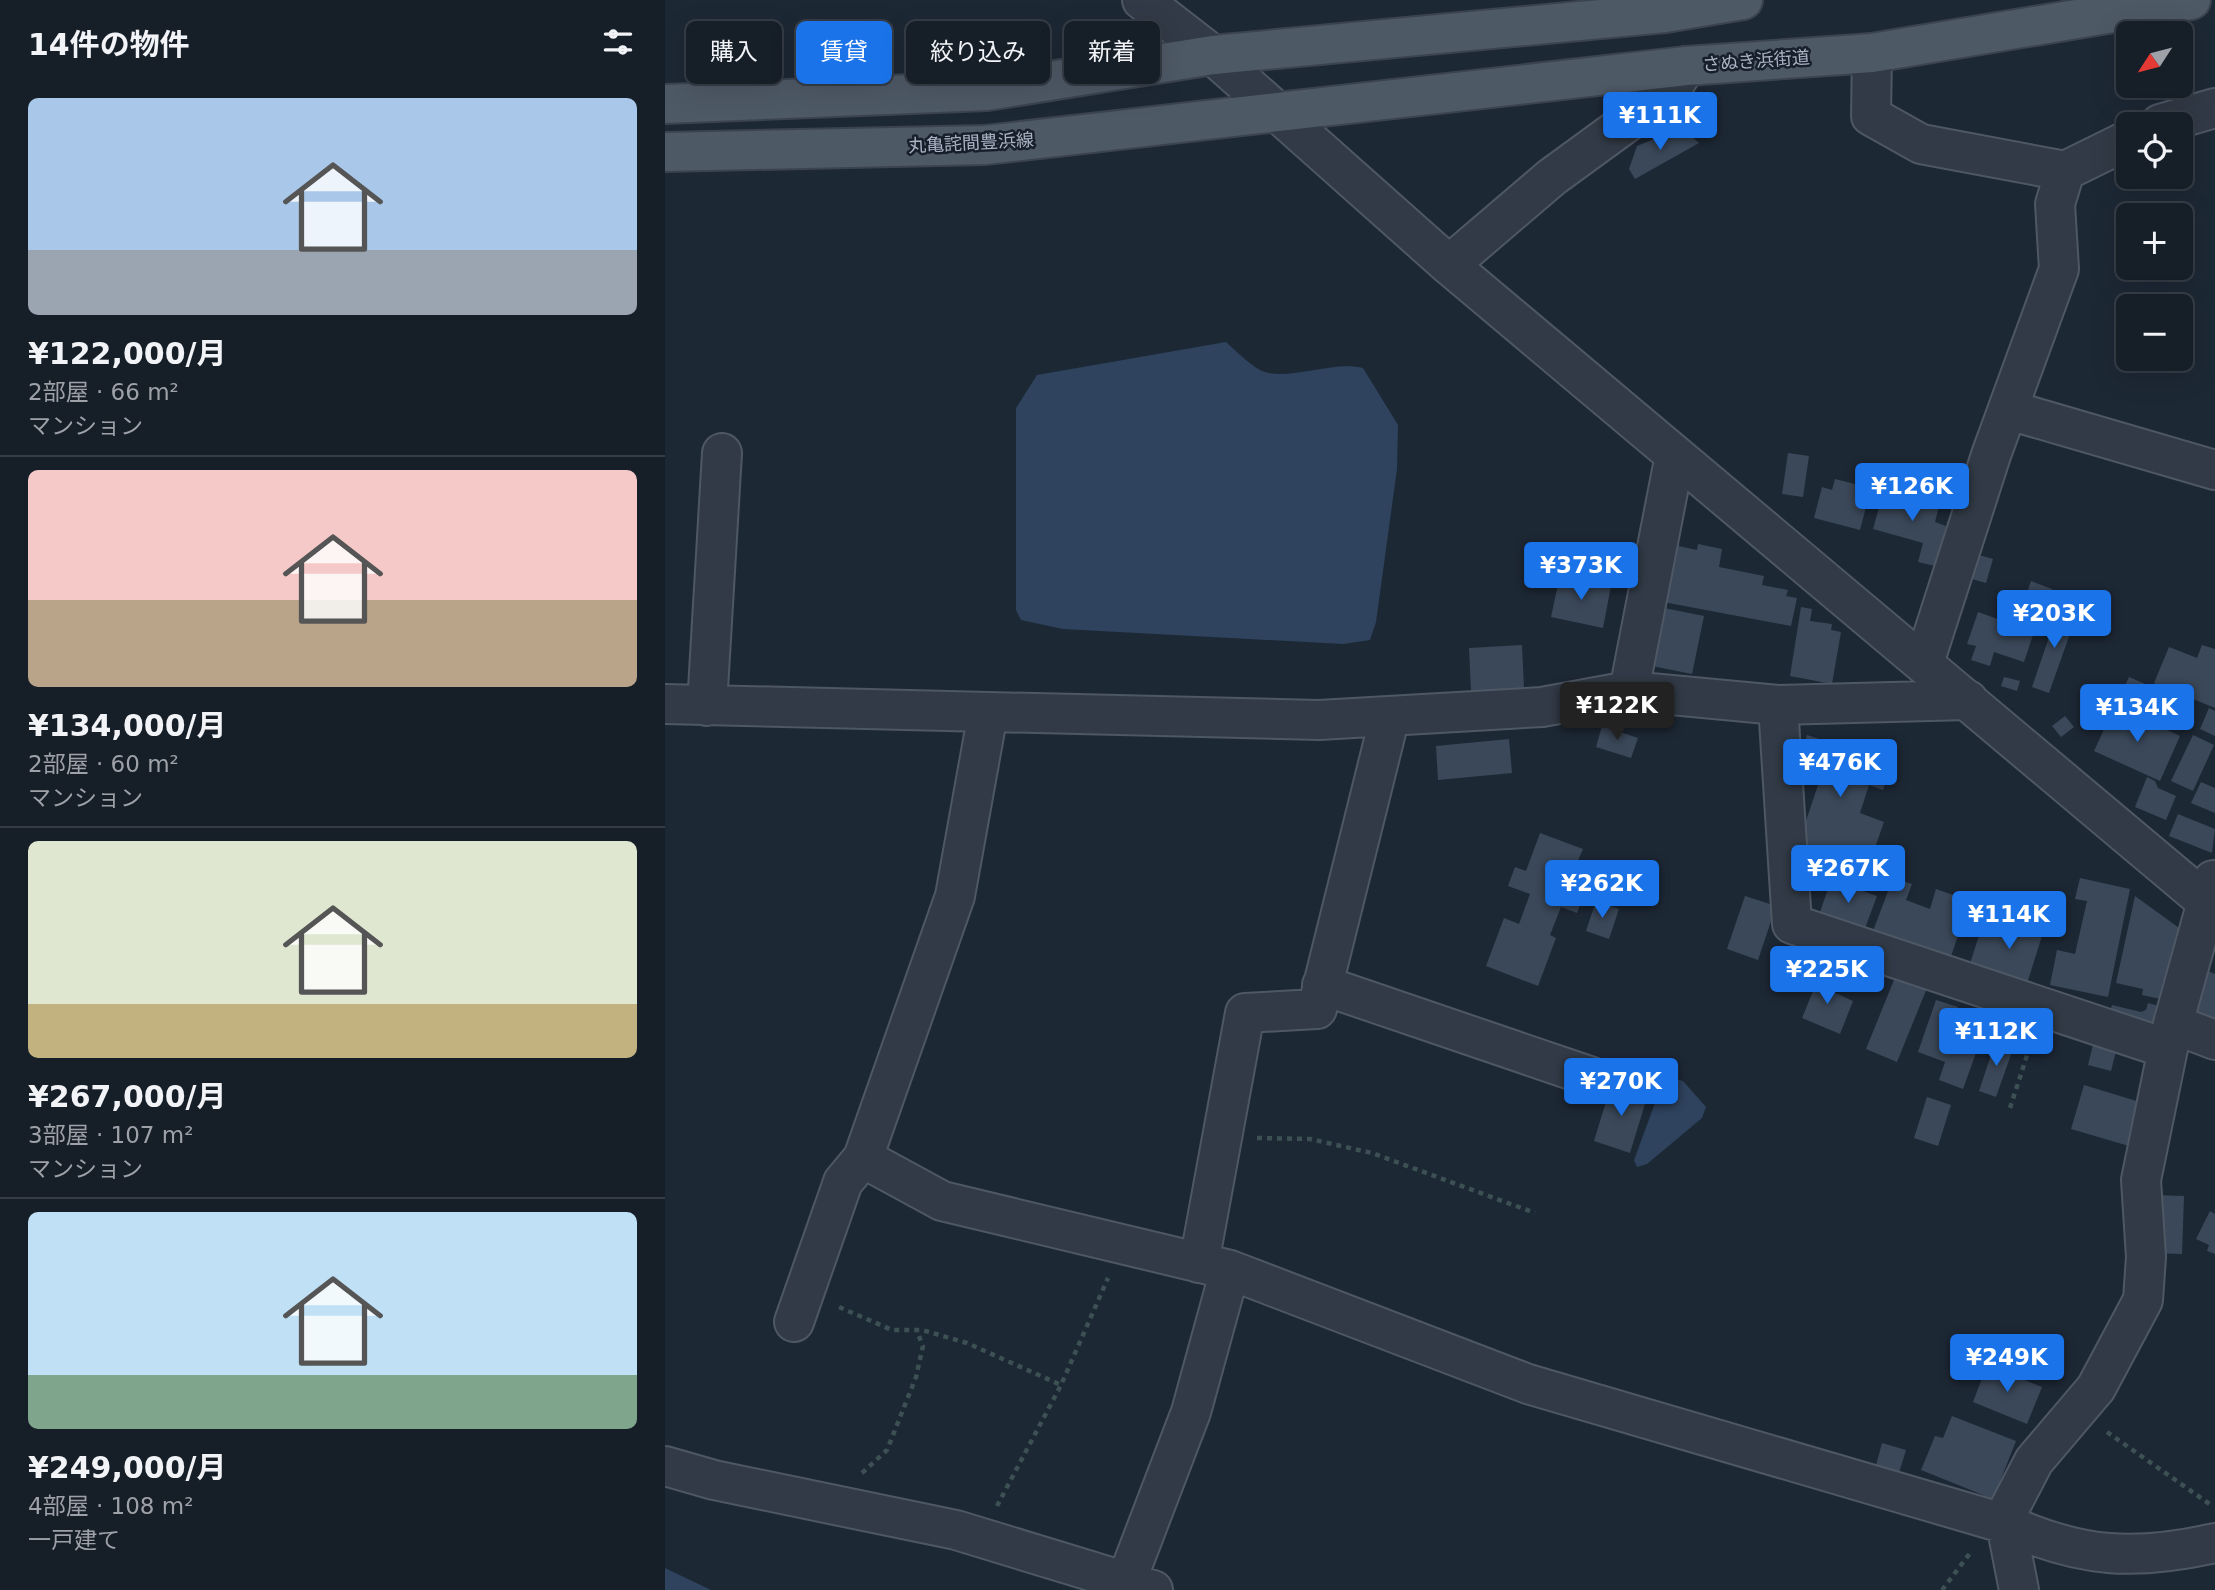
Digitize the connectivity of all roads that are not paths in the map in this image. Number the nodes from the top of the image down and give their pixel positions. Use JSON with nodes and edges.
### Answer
{"nodes":[{"id":1,"x":1142,"y":0,"type":"edge"},
{"id":2,"x":1743,"y":0,"type":"edge"},
{"id":3,"x":2191,"y":0,"type":"edge"},
{"id":4,"x":1872,"y":53,"type":"junction"},
{"id":5,"x":1213,"y":55,"type":"junction"},
{"id":6,"x":1686,"y":66,"type":"junction"},
{"id":7,"x":665,"y":104,"type":"edge"},
{"id":8,"x":2215,"y":108,"type":"edge"},
{"id":9,"x":1276,"y":114,"type":"junction"},
{"id":10,"x":2193,"y":114,"type":"edge"},
{"id":11,"x":2116,"y":146,"type":"edge"},
{"id":12,"x":665,"y":152,"type":"edge"},
{"id":13,"x":2065,"y":170,"type":"junction"},
{"id":14,"x":1449,"y":265,"type":"junction"},
{"id":15,"x":2009,"y":410,"type":"junction"},
{"id":16,"x":722,"y":453,"type":"dead end"},
{"id":17,"x":1675,"y":455,"type":"junction"},
{"id":18,"x":2215,"y":470,"type":"edge"},
{"id":19,"x":1924,"y":663,"type":"junction"},
{"id":20,"x":1629,"y":691,"type":"junction"},
{"id":21,"x":1968,"y":700,"type":"junction"},
{"id":22,"x":665,"y":704,"type":"edge"},
{"id":23,"x":1778,"y":705,"type":"junction"},
{"id":24,"x":707,"y":706,"type":"junction"},
{"id":25,"x":988,"y":713,"type":"junction"},
{"id":26,"x":1390,"y":716,"type":"junction"},
{"id":27,"x":2212,"y":895,"type":"edge"},
{"id":28,"x":1322,"y":985,"type":"junction"},
{"id":29,"x":2170,"y":1036,"type":"junction"},
{"id":30,"x":2215,"y":1040,"type":"edge"},
{"id":31,"x":1592,"y":1077,"type":"dead end"},
{"id":32,"x":863,"y":1158,"type":"junction"},
{"id":33,"x":1215,"y":1266,"type":"junction"},
{"id":34,"x":799,"y":1307,"type":"road end"},
{"id":35,"x":665,"y":1465,"type":"edge"},
{"id":36,"x":2001,"y":1523,"type":"junction"},
{"id":37,"x":2215,"y":1543,"type":"edge"},
{"id":38,"x":1140,"y":1586,"type":"edge"},
{"id":39,"x":2019,"y":1590,"type":"edge"}],
"edges":[{"from":1,"to":5,"type":"street"},
{"from":2,"to":5,"type":"main road"},
{"from":3,"to":4,"type":"main road","name":"さぬき浜街道"},
{"from":4,"to":6,"type":"main road","name":"さぬき浜街道"},
{"from":4,"to":13,"type":"street"},
{"from":5,"to":7,"type":"main road"},
{"from":5,"to":9,"type":"street"},
{"from":6,"to":9,"type":"main road","name":"さぬき浜街道"},
{"from":6,"to":14,"type":"street"},
{"from":8,"to":10,"type":"street"},
{"from":9,"to":12,"type":"main road","name":"丸亀詫間豊浜線"},
{"from":9,"to":14,"type":"street"},
{"from":11,"to":13,"type":"street"},
{"from":13,"to":15,"type":"street"},
{"from":14,"to":17,"type":"street"},
{"from":15,"to":18,"type":"street"},
{"from":15,"to":19,"type":"street"},
{"from":16,"to":24,"type":"street"},
{"from":17,"to":19,"type":"street"},
{"from":17,"to":20,"type":"street"},
{"from":19,"to":21,"type":"street"},
{"from":20,"to":23,"type":"street"},
{"from":20,"to":26,"type":"street"},
{"from":21,"to":23,"type":"street"},
{"from":21,"to":27,"type":"street"},
{"from":22,"to":24,"type":"street"},
{"from":23,"to":29,"type":"street"},
{"from":24,"to":25,"type":"street"},
{"from":25,"to":26,"type":"street"},
{"from":25,"to":32,"type":"street"},
{"from":26,"to":28,"type":"street"},
{"from":27,"to":29,"type":"street"},
{"from":28,"to":31,"type":"street"},
{"from":28,"to":33,"type":"street"},
{"from":29,"to":30,"type":"street"},
{"from":29,"to":36,"type":"street"},
{"from":32,"to":33,"type":"street"},
{"from":32,"to":34,"type":"street"},
{"from":33,"to":36,"type":"street"},
{"from":33,"to":38,"type":"street"},
{"from":35,"to":38,"type":"street"},
{"from":36,"to":37,"type":"street"},
{"from":36,"to":39,"type":"street"}]}
